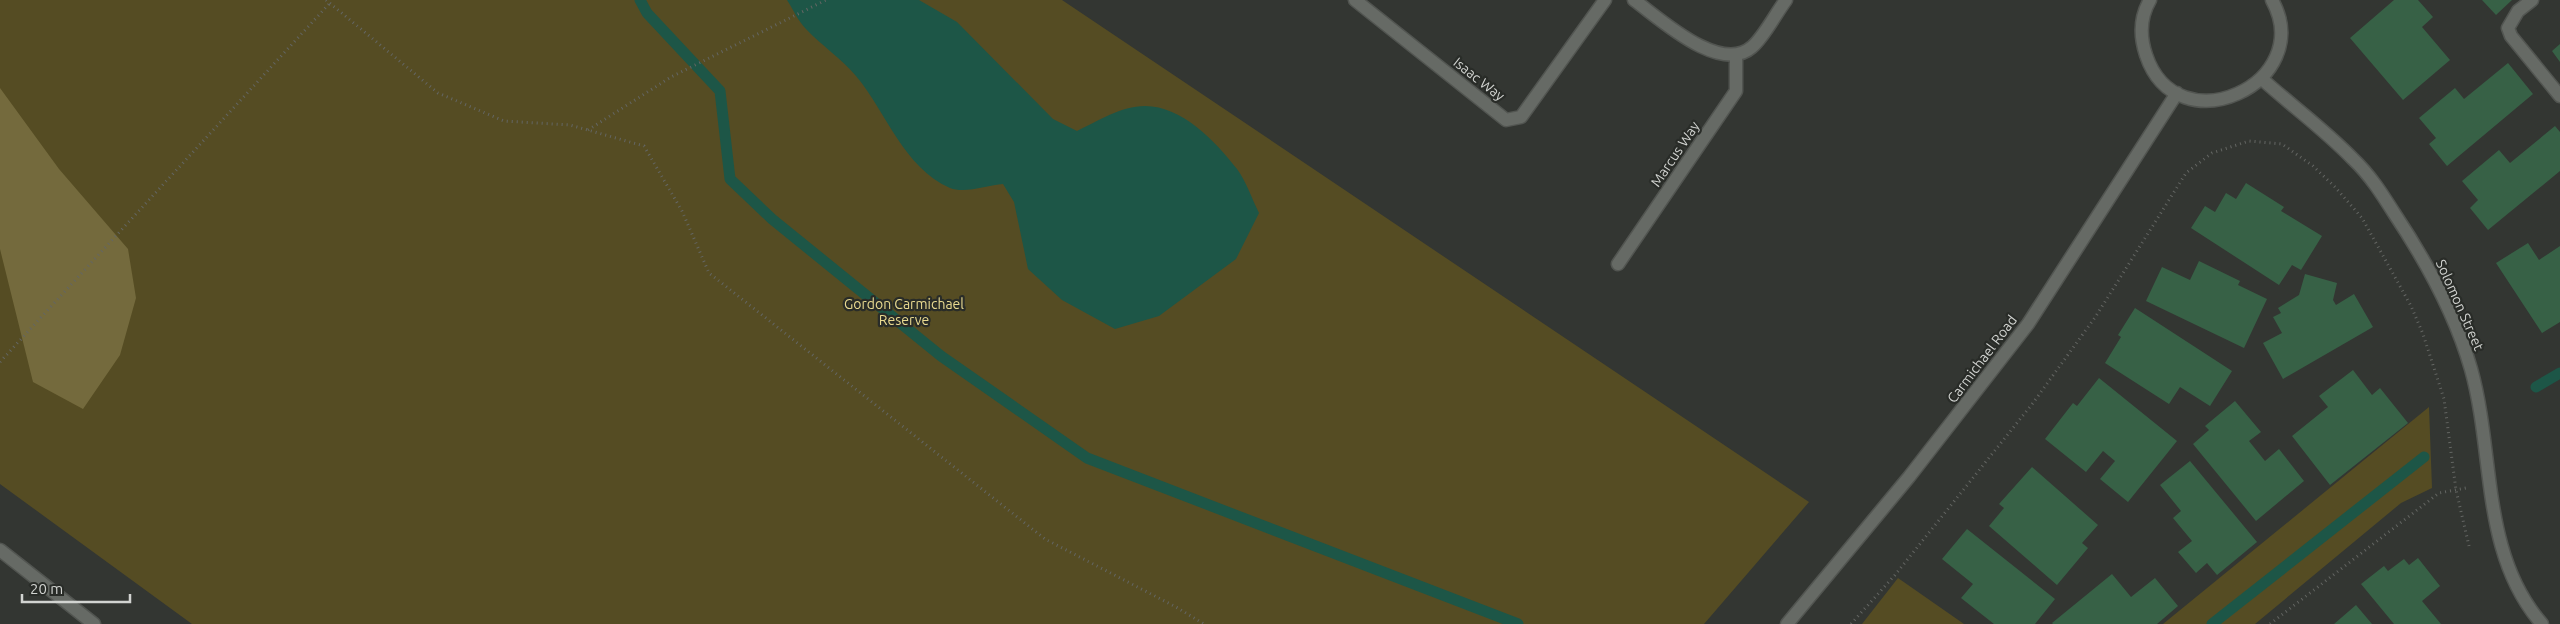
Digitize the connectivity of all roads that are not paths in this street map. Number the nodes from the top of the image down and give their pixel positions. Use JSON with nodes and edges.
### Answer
{"nodes":[{"id":1,"x":1355,"y":0,"type":"edge"},
{"id":2,"x":1605,"y":0,"type":"edge"},
{"id":3,"x":1634,"y":0,"type":"edge"},
{"id":4,"x":1786,"y":0,"type":"edge"},
{"id":5,"x":2150,"y":0,"type":"edge"},
{"id":6,"x":2272,"y":0,"type":"edge"},
{"id":7,"x":2532,"y":0,"type":"edge"},
{"id":8,"x":1736,"y":55,"type":"junction"},
{"id":9,"x":2262,"y":79,"type":"junction"},
{"id":10,"x":2176,"y":93,"type":"junction"},
{"id":11,"x":2560,"y":96,"type":"edge"},
{"id":12,"x":1618,"y":264,"type":"dead end"},
{"id":13,"x":0,"y":550,"type":"edge"},
{"id":14,"x":94,"y":624,"type":"edge"},
{"id":15,"x":1787,"y":624,"type":"edge"},
{"id":16,"x":2542,"y":624,"type":"edge"}],
"edges":[{"from":1,"to":2,"type":"street","name":"Isaac Way"},
{"from":3,"to":8,"type":"street"},
{"from":4,"to":8,"type":"street"},
{"from":5,"to":10,"type":"street"},
{"from":6,"to":9,"type":"street"},
{"from":7,"to":11,"type":"street"},
{"from":8,"to":12,"type":"street","name":"Marcus Way"},
{"from":9,"to":10,"type":"street"},
{"from":9,"to":16,"type":"street","name":"Solomon Street"},
{"from":10,"to":15,"type":"street","name":"Carmichael Road"},
{"from":13,"to":14,"type":"street"}]}
